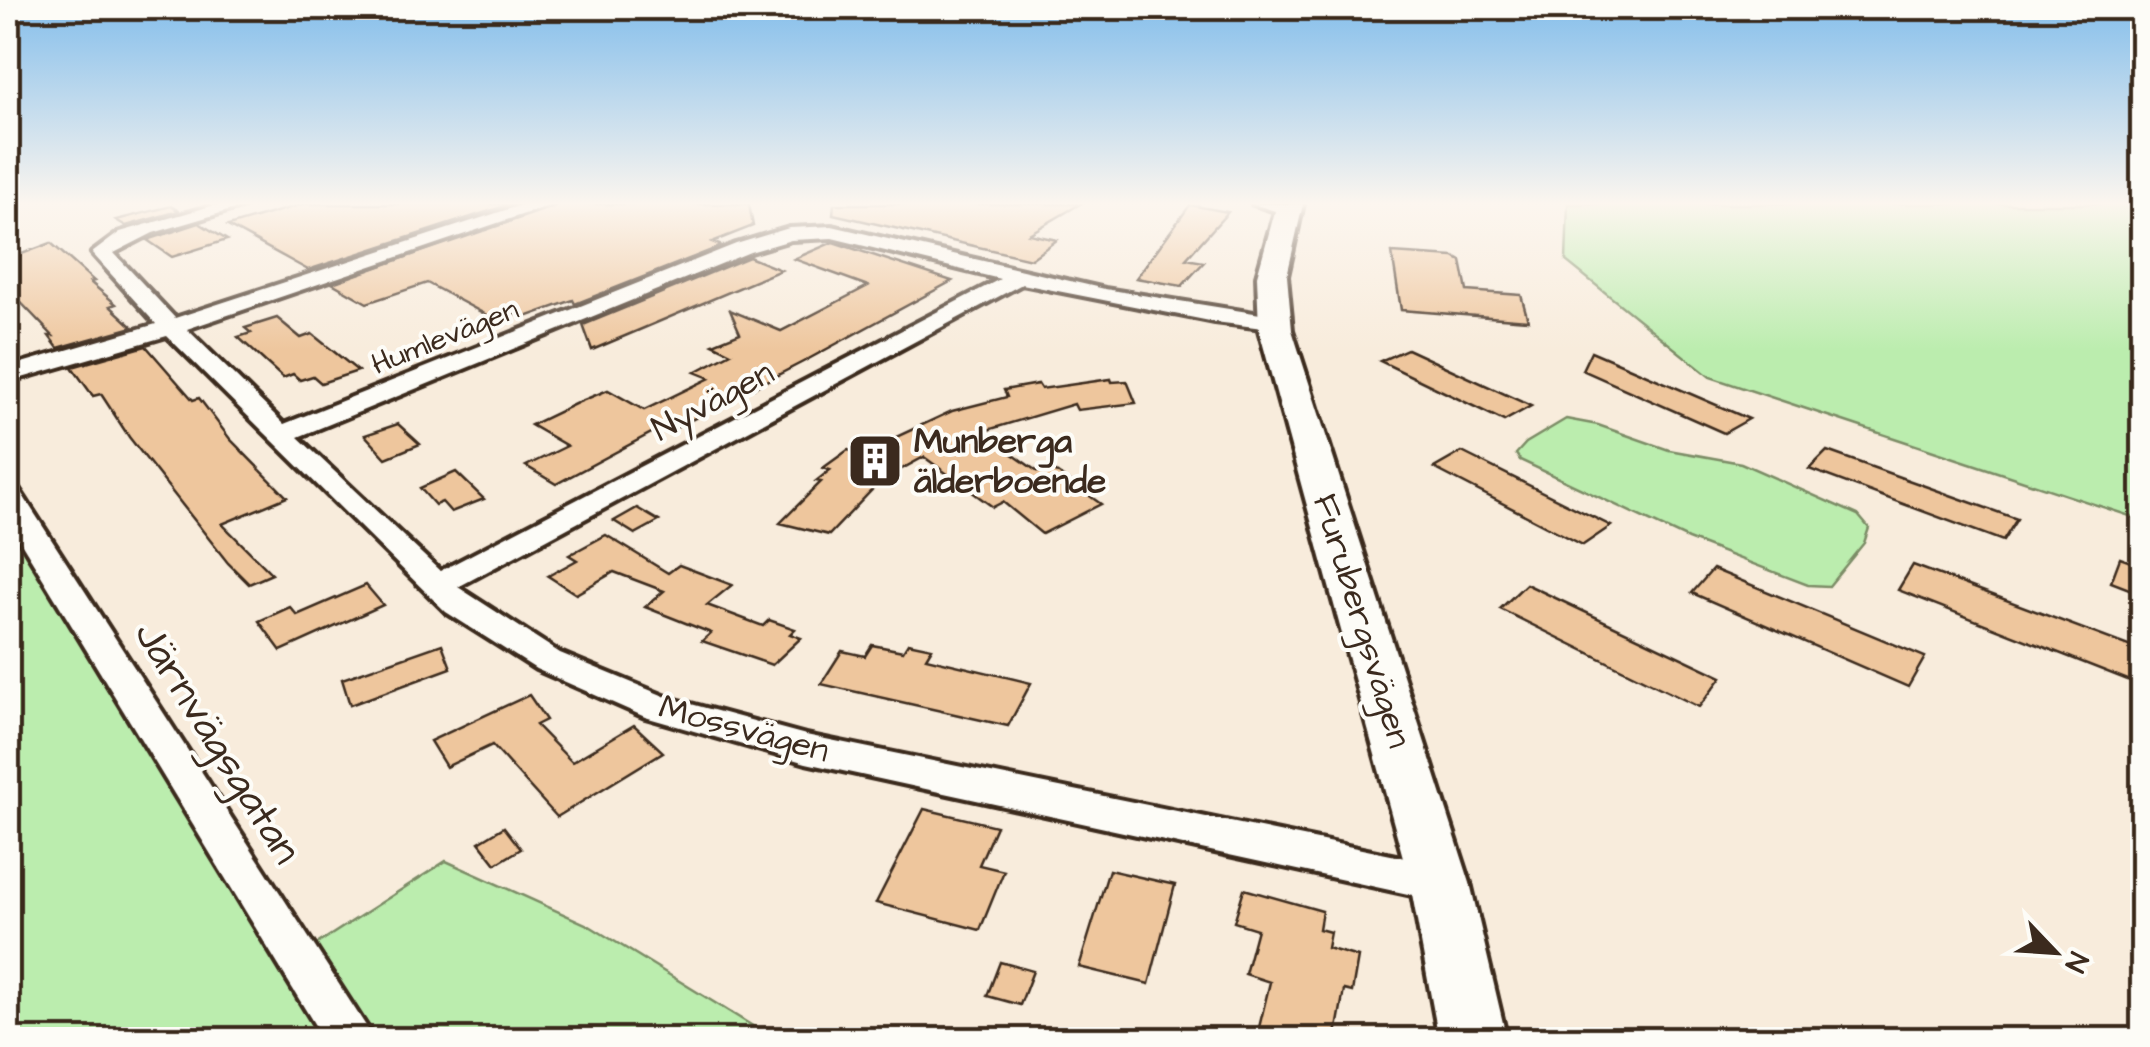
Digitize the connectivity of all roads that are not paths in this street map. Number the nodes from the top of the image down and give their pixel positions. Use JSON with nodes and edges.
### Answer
{"nodes":[{"id":1,"x":102,"y":253,"type":"edge"},
{"id":2,"x":396,"y":253,"type":"edge"},
{"id":3,"x":731,"y":253,"type":"edge"},
{"id":4,"x":919,"y":253,"type":"edge"},
{"id":5,"x":1276,"y":253,"type":"edge"},
{"id":6,"x":1020,"y":277,"type":"junction"},
{"id":7,"x":1271,"y":322,"type":"junction"},
{"id":8,"x":171,"y":327,"type":"junction"},
{"id":9,"x":8,"y":375,"type":"edge"},
{"id":10,"x":280,"y":435,"type":"junction"},
{"id":11,"x":8,"y":494,"type":"edge"},
{"id":12,"x":437,"y":586,"type":"junction"},
{"id":13,"x":1440,"y":883,"type":"junction"},
{"id":14,"x":351,"y":1040,"type":"edge"},
{"id":15,"x":1473,"y":1040,"type":"edge"}],
"edges":[{"from":1,"to":8,"type":"street","name":"Mossvägen"},
{"from":2,"to":8,"type":"street"},
{"from":3,"to":10,"type":"street","name":"Humlevägen"},
{"from":4,"to":6,"type":"street","name":"Humlevägen"},
{"from":5,"to":7,"type":"street","name":"Furubergsvägen"},
{"from":6,"to":7,"type":"street","name":"Humlevägen"},
{"from":6,"to":12,"type":"street","name":"Nyvägen"},
{"from":7,"to":13,"type":"street","name":"Furubergsvägen"},
{"from":8,"to":9,"type":"street"},
{"from":8,"to":10,"type":"street","name":"Mossvägen"},
{"from":10,"to":12,"type":"street","name":"Mossvägen"},
{"from":11,"to":14,"type":"street","name":"Järnvägsgatan"},
{"from":12,"to":13,"type":"street","name":"Mossvägen"},
{"from":13,"to":15,"type":"street","name":"Furubergsvägen"}]}
